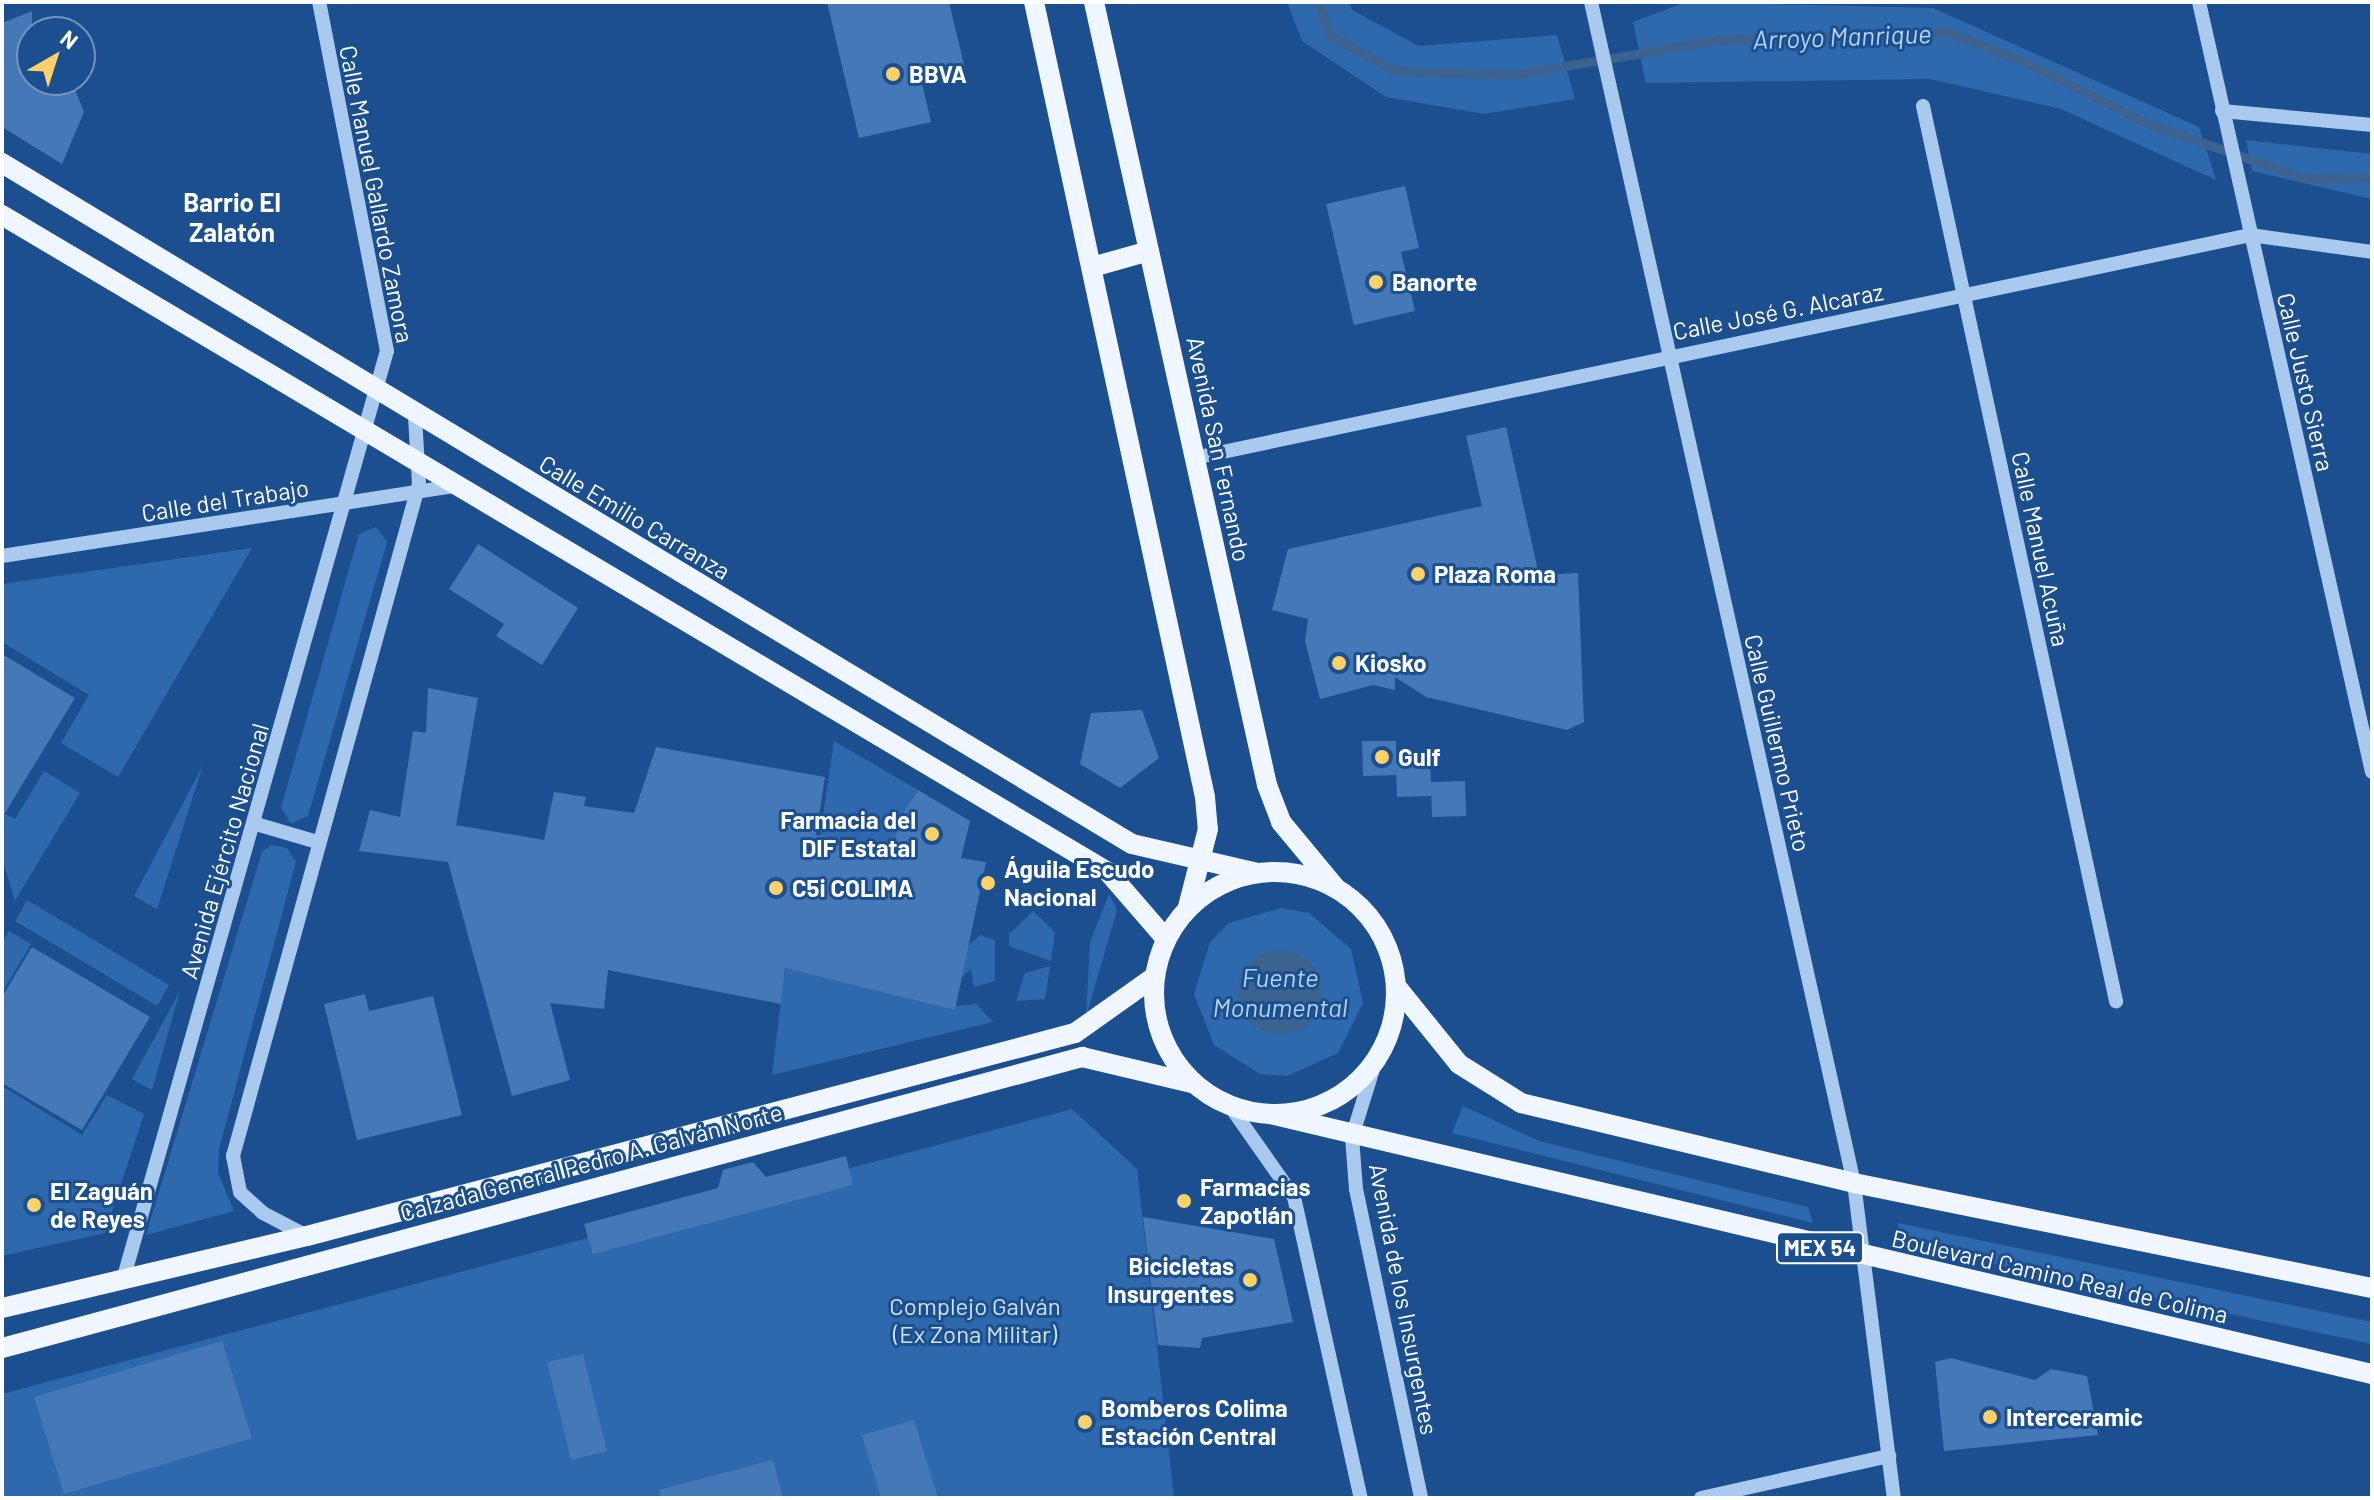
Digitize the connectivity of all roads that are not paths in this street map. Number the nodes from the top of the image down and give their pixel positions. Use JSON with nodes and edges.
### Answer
{"nodes":[{"id":1,"x":319,"y":2,"type":"edge"},
{"id":2,"x":1034,"y":2,"type":"edge"},
{"id":3,"x":1094,"y":2,"type":"edge"},
{"id":4,"x":1591,"y":2,"type":"edge"},
{"id":5,"x":2199,"y":2,"type":"edge"},
{"id":6,"x":1923,"y":106,"type":"dead end"},
{"id":7,"x":2224,"y":118,"type":"junction"},
{"id":8,"x":2372,"y":125,"type":"edge"},
{"id":9,"x":2,"y":163,"type":"edge"},
{"id":10,"x":2,"y":215,"type":"edge"},
{"id":11,"x":2250,"y":235,"type":"junction"},
{"id":12,"x":1149,"y":251,"type":"junction"},
{"id":13,"x":2372,"y":252,"type":"edge"},
{"id":14,"x":1092,"y":267,"type":"junction"},
{"id":15,"x":1964,"y":299,"type":"junction"},
{"id":16,"x":1669,"y":354,"type":"junction"},
{"id":17,"x":379,"y":394,"type":"junction"},
{"id":18,"x":415,"y":416,"type":"junction"},
{"id":19,"x":366,"y":435,"type":"junction"},
{"id":20,"x":1194,"y":458,"type":"junction"},
{"id":21,"x":423,"y":468,"type":"junction"},
{"id":22,"x":454,"y":486,"type":"junction"},
{"id":23,"x":417,"y":492,"type":"junction"},
{"id":24,"x":349,"y":503,"type":"junction"},
{"id":25,"x":2,"y":556,"type":"edge"},
{"id":26,"x":2372,"y":772,"type":"edge"},
{"id":27,"x":256,"y":824,"type":"junction"},
{"id":28,"x":317,"y":842,"type":"junction"},
{"id":29,"x":1200,"y":861,"type":"junction"},
{"id":30,"x":1258,"y":873,"type":"junction"},
{"id":31,"x":1335,"y":887,"type":"junction"},
{"id":32,"x":1188,"y":907,"type":"junction"},
{"id":33,"x":1166,"y":939,"type":"junction"},
{"id":34,"x":1154,"y":977,"type":"junction"},
{"id":35,"x":1396,"y":986,"type":"junction"},
{"id":36,"x":2116,"y":1001,"type":"dead end"},
{"id":37,"x":1375,"y":1063,"type":"junction"},
{"id":38,"x":1195,"y":1084,"type":"junction"},
{"id":39,"x":1230,"y":1106,"type":"junction"},
{"id":40,"x":1270,"y":1114,"type":"junction"},
{"id":41,"x":1352,"y":1137,"type":"junction"},
{"id":42,"x":1854,"y":1183,"type":"junction"},
{"id":43,"x":307,"y":1236,"type":"junction"},
{"id":44,"x":1864,"y":1258,"type":"junction"},
{"id":45,"x":123,"y":1280,"type":"junction"},
{"id":46,"x":2372,"y":1288,"type":"edge"},
{"id":47,"x":2,"y":1308,"type":"edge"},
{"id":48,"x":2,"y":1348,"type":"edge"},
{"id":49,"x":2372,"y":1374,"type":"edge"},
{"id":50,"x":1889,"y":1456,"type":"junction"},
{"id":51,"x":1361,"y":1498,"type":"edge"},
{"id":52,"x":1421,"y":1498,"type":"edge"},
{"id":53,"x":1701,"y":1498,"type":"edge"},
{"id":54,"x":1894,"y":1498,"type":"edge"}],
"edges":[{"from":1,"to":17,"type":"street","name":"Calle Manuel Gallardo Zamora"},
{"from":2,"to":14,"type":"main road"},
{"from":3,"to":12,"type":"main road","name":"Avenida San Fernando"},
{"from":4,"to":16,"type":"street","name":"Calle Guillermo Prieto"},
{"from":5,"to":7,"type":"street","name":"Calle Justo Sierra"},
{"from":6,"to":15,"type":"street","name":"Calle Manuel Acuña"},
{"from":7,"to":8,"type":"street"},
{"from":7,"to":11,"type":"street","name":"Calle Justo Sierra"},
{"from":9,"to":17,"type":"main road","name":"Calle Emilio Carranza"},
{"from":10,"to":19,"type":"main road"},
{"from":11,"to":13,"type":"street","name":"Calle José G. Alcaraz"},
{"from":11,"to":15,"type":"street","name":"Calle José G. Alcaraz"},
{"from":11,"to":26,"type":"street","name":"Calle Justo Sierra"},
{"from":12,"to":14,"type":"main road"},
{"from":12,"to":20,"type":"main road","name":"Avenida San Fernando"},
{"from":14,"to":29,"type":"main road"},
{"from":15,"to":16,"type":"street","name":"Calle José G. Alcaraz"},
{"from":15,"to":36,"type":"street","name":"Calle Manuel Acuña"},
{"from":16,"to":20,"type":"street","name":"Calle José G. Alcaraz"},
{"from":16,"to":42,"type":"street","name":"Calle Guillermo Prieto"},
{"from":17,"to":18,"type":"main road","name":"Calle Emilio Carranza"},
{"from":17,"to":19,"type":"street","name":"Calle Manuel Gallardo Zamora"},
{"from":18,"to":21,"type":"street"},
{"from":18,"to":29,"type":"main road","name":"Calle Emilio Carranza"},
{"from":19,"to":21,"type":"main road"},
{"from":19,"to":24,"type":"street","name":"Avenida Ejército Nacional"},
{"from":20,"to":31,"type":"main road","name":"Avenida San Fernando"},
{"from":21,"to":22,"type":"main road"},
{"from":21,"to":23,"type":"street"},
{"from":22,"to":23,"type":"street","name":"Calle del Trabajo"},
{"from":22,"to":33,"type":"main road"},
{"from":23,"to":24,"type":"street","name":"Calle del Trabajo"},
{"from":23,"to":28,"type":"street"},
{"from":24,"to":25,"type":"street","name":"Calle del Trabajo"},
{"from":24,"to":27,"type":"street","name":"Avenida Ejército Nacional"},
{"from":27,"to":28,"type":"street"},
{"from":27,"to":45,"type":"street","name":"Avenida Ejército Nacional"},
{"from":28,"to":43,"type":"street"},
{"from":29,"to":30,"type":"main road","name":"Calle Emilio Carranza"},
{"from":29,"to":32,"type":"main road"},
{"from":30,"to":31,"type":"main road"},
{"from":30,"to":32,"type":"main road"},
{"from":31,"to":35,"type":"main road"},
{"from":32,"to":33,"type":"main road"},
{"from":33,"to":34,"type":"main road"},
{"from":34,"to":38,"type":"main road"},
{"from":34,"to":43,"type":"main road","name":"Calzada General Pedro A. Galván Norte"},
{"from":35,"to":37,"type":"main road"},
{"from":35,"to":42,"type":"main road","name":"Boulevard Camino Real de Colima"},
{"from":37,"to":40,"type":"main road"},
{"from":37,"to":41,"type":"street","name":"Avenida de los Insurgentes"},
{"from":38,"to":39,"type":"main road"},
{"from":38,"to":48,"type":"main road","name":"Calzada General Pedro A. Galván Norte"},
{"from":39,"to":40,"type":"main road"},
{"from":39,"to":51,"type":"street"},
{"from":40,"to":41,"type":"main road","name":"Boulevard Camino Real de Colima","number":"MEX 54"},
{"from":41,"to":44,"type":"main road","name":"Boulevard Camino Real de Colima","number":"MEX 54"},
{"from":41,"to":52,"type":"street","name":"Avenida de los Insurgentes"},
{"from":42,"to":44,"type":"street","name":"Calle Guillermo Prieto"},
{"from":42,"to":46,"type":"main road","name":"Boulevard Camino Real de Colima"},
{"from":43,"to":45,"type":"main road","name":"Calzada General Pedro A. Galván Norte"},
{"from":44,"to":49,"type":"main road","name":"Boulevard Camino Real de Colima","number":"MEX 54"},
{"from":44,"to":50,"type":"street","name":"Calle Guillermo Prieto"},
{"from":45,"to":47,"type":"main road","name":"Calzada General Pedro A. Galván Norte"},
{"from":50,"to":53,"type":"street"},
{"from":50,"to":54,"type":"street","name":"Calle Guillermo Prieto"}]}
